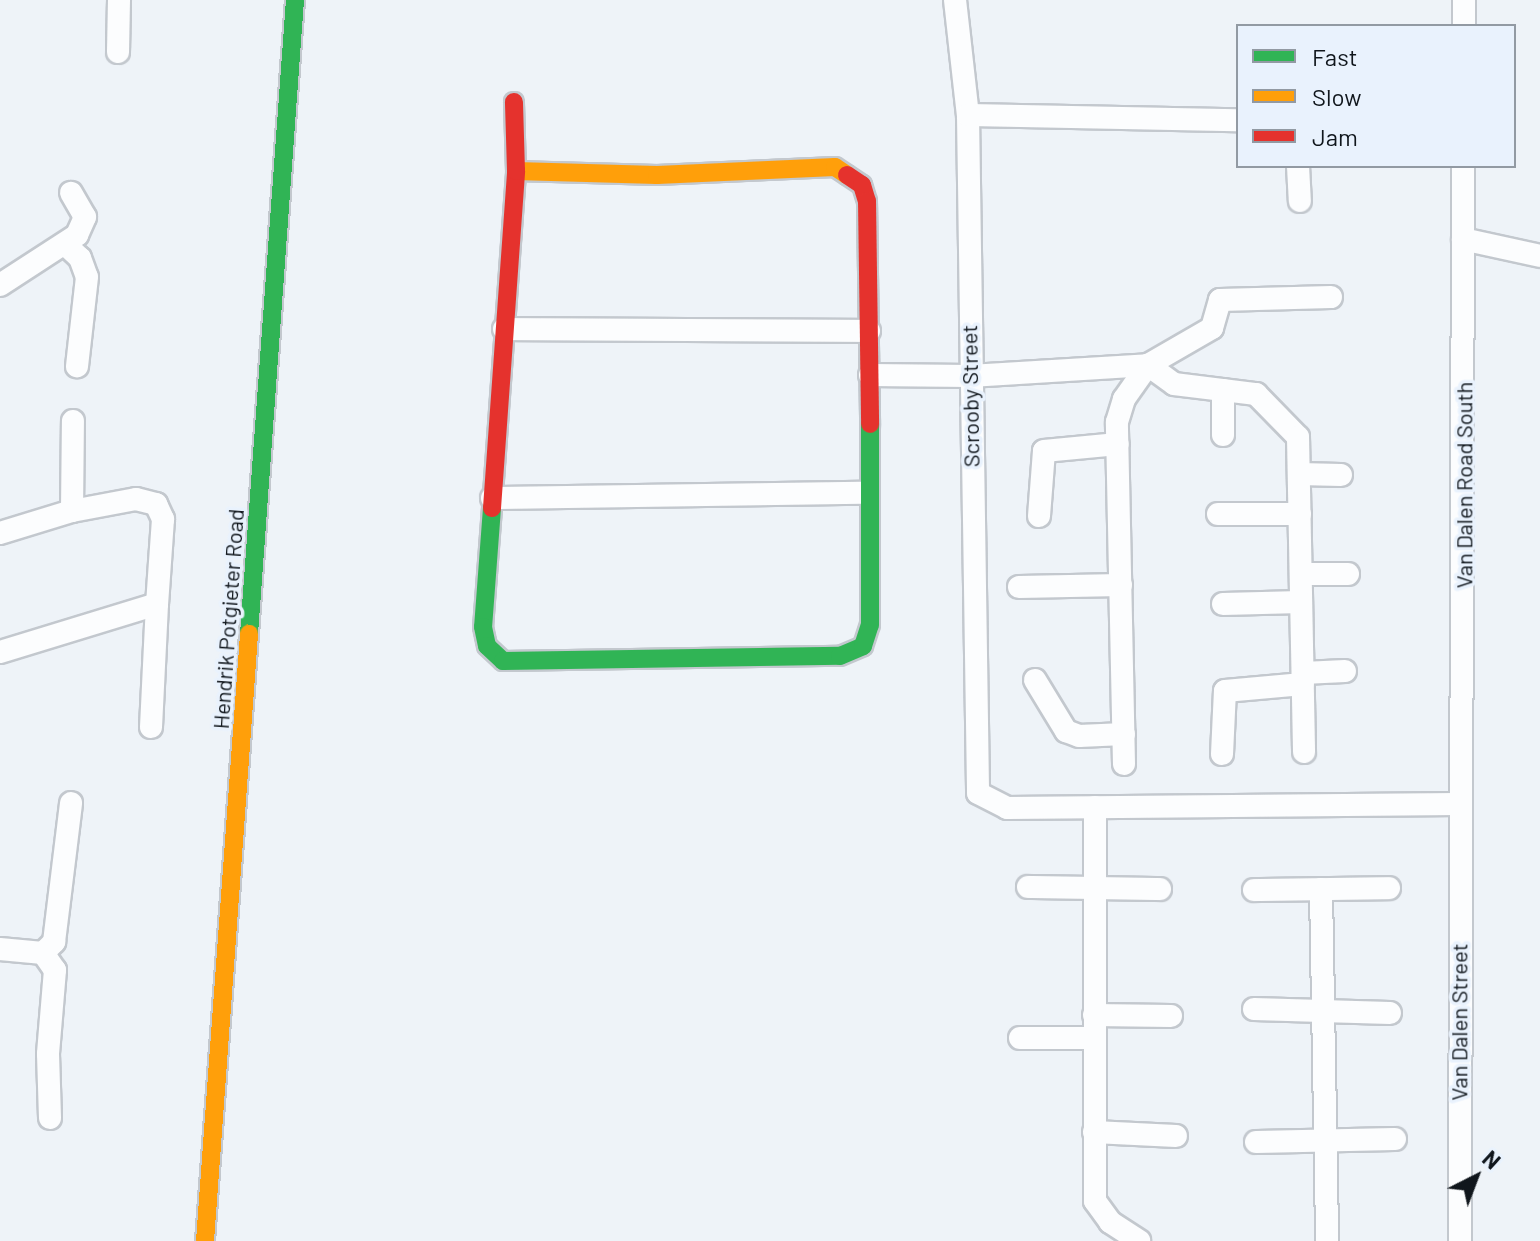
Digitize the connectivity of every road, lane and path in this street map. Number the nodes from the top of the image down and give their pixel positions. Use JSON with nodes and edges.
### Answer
{"nodes":[{"id":1,"x":119,"y":0,"type":"edge"},
{"id":2,"x":295,"y":0,"type":"edge"},
{"id":3,"x":955,"y":0,"type":"edge"},
{"id":4,"x":1464,"y":0,"type":"edge"},
{"id":5,"x":1464,"y":24,"type":"edge"},
{"id":6,"x":118,"y":52,"type":"dead end"},
{"id":7,"x":514,"y":102,"type":"dead end"},
{"id":8,"x":968,"y":115,"type":"junction"},
{"id":9,"x":1236,"y":120,"type":"edge"},
{"id":10,"x":1298,"y":168,"type":"edge"},
{"id":11,"x":1463,"y":168,"type":"edge"},
{"id":12,"x":516,"y":171,"type":"junction"},
{"id":13,"x":71,"y":193,"type":"dead end"},
{"id":14,"x":1300,"y":201,"type":"dead end"},
{"id":15,"x":1463,"y":239,"type":"junction"},
{"id":16,"x":66,"y":245,"type":"junction"},
{"id":17,"x":1540,"y":256,"type":"edge"},
{"id":18,"x":0,"y":285,"type":"edge"},
{"id":19,"x":1331,"y":297,"type":"dead end"},
{"id":20,"x":504,"y":329,"type":"junction"},
{"id":21,"x":869,"y":331,"type":"junction"},
{"id":22,"x":1148,"y":365,"type":"junction"},
{"id":23,"x":77,"y":366,"type":"dead end"},
{"id":24,"x":870,"y":375,"type":"junction"},
{"id":25,"x":970,"y":376,"type":"junction"},
{"id":26,"x":1223,"y":390,"type":"junction"},
{"id":27,"x":73,"y":421,"type":"dead end"},
{"id":28,"x":1223,"y":435,"type":"dead end"},
{"id":29,"x":1118,"y":444,"type":"junction"},
{"id":30,"x":1299,"y":474,"type":"junction"},
{"id":31,"x":1341,"y":475,"type":"dead end"},
{"id":32,"x":868,"y":493,"type":"junction"},
{"id":33,"x":492,"y":498,"type":"junction"},
{"id":34,"x":72,"y":511,"type":"junction"},
{"id":35,"x":1218,"y":514,"type":"dead end"},
{"id":36,"x":1300,"y":514,"type":"junction"},
{"id":37,"x":1039,"y":516,"type":"dead end"},
{"id":38,"x":0,"y":533,"type":"edge"},
{"id":39,"x":1301,"y":574,"type":"junction"},
{"id":40,"x":1348,"y":574,"type":"dead end"},
{"id":41,"x":1121,"y":585,"type":"junction"},
{"id":42,"x":1019,"y":587,"type":"dead end"},
{"id":43,"x":1301,"y":602,"type":"junction"},
{"id":44,"x":157,"y":604,"type":"junction"},
{"id":45,"x":1223,"y":604,"type":"dead end"},
{"id":46,"x":0,"y":652,"type":"edge"},
{"id":47,"x":1345,"y":671,"type":"dead end"},
{"id":48,"x":1303,"y":678,"type":"junction"},
{"id":49,"x":1035,"y":680,"type":"dead end"},
{"id":50,"x":151,"y":727,"type":"dead end"},
{"id":51,"x":1124,"y":734,"type":"junction"},
{"id":52,"x":1304,"y":752,"type":"dead end"},
{"id":53,"x":1222,"y":754,"type":"dead end"},
{"id":54,"x":1124,"y":764,"type":"dead end"},
{"id":55,"x":71,"y":803,"type":"dead end"},
{"id":56,"x":1458,"y":804,"type":"junction"},
{"id":57,"x":1095,"y":807,"type":"junction"},
{"id":58,"x":1028,"y":887,"type":"dead end"},
{"id":59,"x":1095,"y":888,"type":"junction"},
{"id":60,"x":1389,"y":888,"type":"dead end"},
{"id":61,"x":1160,"y":889,"type":"dead end"},
{"id":62,"x":1321,"y":889,"type":"junction"},
{"id":63,"x":1254,"y":890,"type":"dead end"},
{"id":64,"x":0,"y":949,"type":"edge"},
{"id":65,"x":38,"y":952,"type":"junction"},
{"id":66,"x":1254,"y":1009,"type":"dead end"},
{"id":67,"x":1323,"y":1011,"type":"junction"},
{"id":68,"x":1390,"y":1013,"type":"dead end"},
{"id":69,"x":1171,"y":1016,"type":"dead end"},
{"id":70,"x":1094,"y":1026,"type":"junction"},
{"id":71,"x":1020,"y":1038,"type":"dead end"},
{"id":72,"x":50,"y":1118,"type":"dead end"},
{"id":73,"x":1094,"y":1132,"type":"junction"},
{"id":74,"x":1176,"y":1136,"type":"dead end"},
{"id":75,"x":1395,"y":1139,"type":"dead end"},
{"id":76,"x":1326,"y":1141,"type":"junction"},
{"id":77,"x":1256,"y":1142,"type":"dead end"},
{"id":78,"x":205,"y":1241,"type":"edge"},
{"id":79,"x":1139,"y":1241,"type":"edge"},
{"id":80,"x":1327,"y":1241,"type":"edge"},
{"id":81,"x":1460,"y":1241,"type":"edge"}],
"edges":[{"from":1,"to":6,"type":"street"},
{"from":2,"to":78,"type":"street","name":"Hendrik Potgieter Road"},
{"from":3,"to":8,"type":"street","name":"Scrooby Street"},
{"from":4,"to":5,"type":"street"},
{"from":7,"to":12,"type":"street"},
{"from":8,"to":9,"type":"street"},
{"from":8,"to":25,"type":"street","name":"Scrooby Street"},
{"from":10,"to":14,"type":"street"},
{"from":11,"to":15,"type":"street","name":"Van Dalen Road South"},
{"from":12,"to":20,"type":"street"},
{"from":12,"to":21,"type":"street"},
{"from":13,"to":16,"type":"street"},
{"from":15,"to":17,"type":"street"},
{"from":15,"to":56,"type":"street","name":"Van Dalen Road South"},
{"from":16,"to":18,"type":"street"},
{"from":16,"to":23,"type":"street"},
{"from":19,"to":22,"type":"street"},
{"from":20,"to":21,"type":"street"},
{"from":20,"to":33,"type":"street"},
{"from":21,"to":24,"type":"street"},
{"from":22,"to":25,"type":"street"},
{"from":22,"to":26,"type":"street"},
{"from":22,"to":29,"type":"street"},
{"from":24,"to":25,"type":"street"},
{"from":24,"to":32,"type":"street"},
{"from":25,"to":57,"type":"street","name":"Scrooby Street"},
{"from":26,"to":28,"type":"street"},
{"from":26,"to":30,"type":"street"},
{"from":27,"to":34,"type":"street"},
{"from":29,"to":37,"type":"street"},
{"from":29,"to":41,"type":"street"},
{"from":30,"to":31,"type":"street"},
{"from":30,"to":36,"type":"street"},
{"from":32,"to":33,"type":"street"},
{"from":32,"to":33,"type":"street"},
{"from":34,"to":38,"type":"street"},
{"from":34,"to":44,"type":"street"},
{"from":35,"to":36,"type":"street"},
{"from":36,"to":39,"type":"street"},
{"from":39,"to":40,"type":"street"},
{"from":39,"to":43,"type":"street"},
{"from":41,"to":42,"type":"street"},
{"from":41,"to":51,"type":"street"},
{"from":43,"to":45,"type":"street"},
{"from":43,"to":48,"type":"street"},
{"from":44,"to":46,"type":"street"},
{"from":44,"to":50,"type":"street"},
{"from":47,"to":48,"type":"street"},
{"from":48,"to":52,"type":"street"},
{"from":48,"to":53,"type":"street"},
{"from":49,"to":51,"type":"street"},
{"from":51,"to":54,"type":"street"},
{"from":55,"to":65,"type":"street"},
{"from":56,"to":57,"type":"street"},
{"from":56,"to":81,"type":"street","name":"Van Dalen Street"},
{"from":57,"to":59,"type":"street"},
{"from":58,"to":59,"type":"street"},
{"from":59,"to":61,"type":"street"},
{"from":59,"to":70,"type":"street"},
{"from":60,"to":62,"type":"street"},
{"from":62,"to":63,"type":"street"},
{"from":62,"to":67,"type":"street"},
{"from":64,"to":65,"type":"street"},
{"from":65,"to":72,"type":"street"},
{"from":66,"to":67,"type":"street"},
{"from":67,"to":68,"type":"street"},
{"from":67,"to":76,"type":"street"},
{"from":69,"to":70,"type":"street"},
{"from":70,"to":71,"type":"street"},
{"from":70,"to":73,"type":"street"},
{"from":73,"to":74,"type":"street"},
{"from":73,"to":79,"type":"street"},
{"from":75,"to":76,"type":"street"},
{"from":76,"to":77,"type":"street"},
{"from":76,"to":80,"type":"street"}]}
